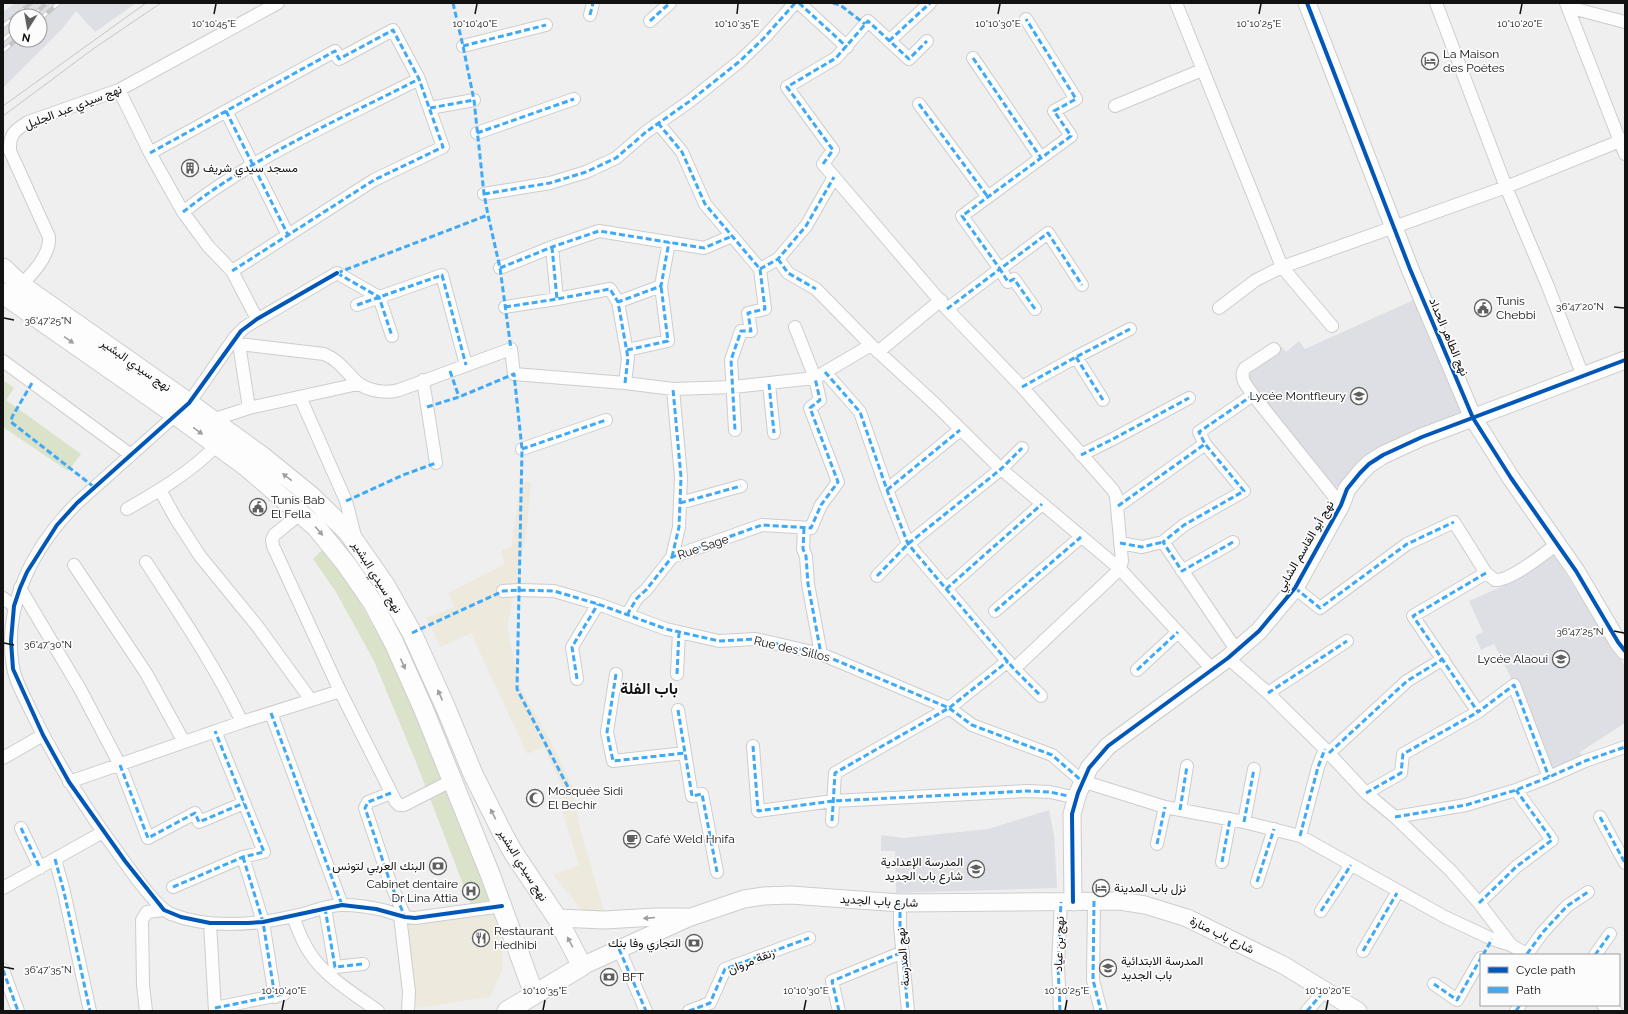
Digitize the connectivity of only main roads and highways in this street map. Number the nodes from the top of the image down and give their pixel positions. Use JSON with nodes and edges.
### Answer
{"nodes":[{"id":1,"x":3,"y":268,"type":"edge"},
{"id":2,"x":9,"y":294,"type":"edge"},
{"id":3,"x":183,"y":409,"type":"junction"},
{"id":4,"x":412,"y":634,"type":"junction"},
{"id":5,"x":394,"y":643,"type":"junction"},
{"id":6,"x":534,"y":994,"type":"junction"},
{"id":7,"x":515,"y":1009,"type":"edge"}],
"edges":[{"from":1,"to":2,"type":"main road","name":"نهج سيدي البشير"},
{"from":2,"to":3,"type":"main road","name":"نهج سيدي البشير"},
{"from":4,"to":3,"type":"main road","name":"نهج سيدي البشير","one_way":true},
{"from":3,"to":5,"type":"main road","name":"نهج سيدي البشير","one_way":true},
{"from":4,"to":5,"type":"main road"},
{"from":6,"to":4,"type":"main road","name":"نهج سيدي البشير","one_way":true},
{"from":5,"to":6,"type":"main road","name":"نهج سيدي البشير","one_way":true},
{"from":6,"to":7,"type":"main road"}]}
